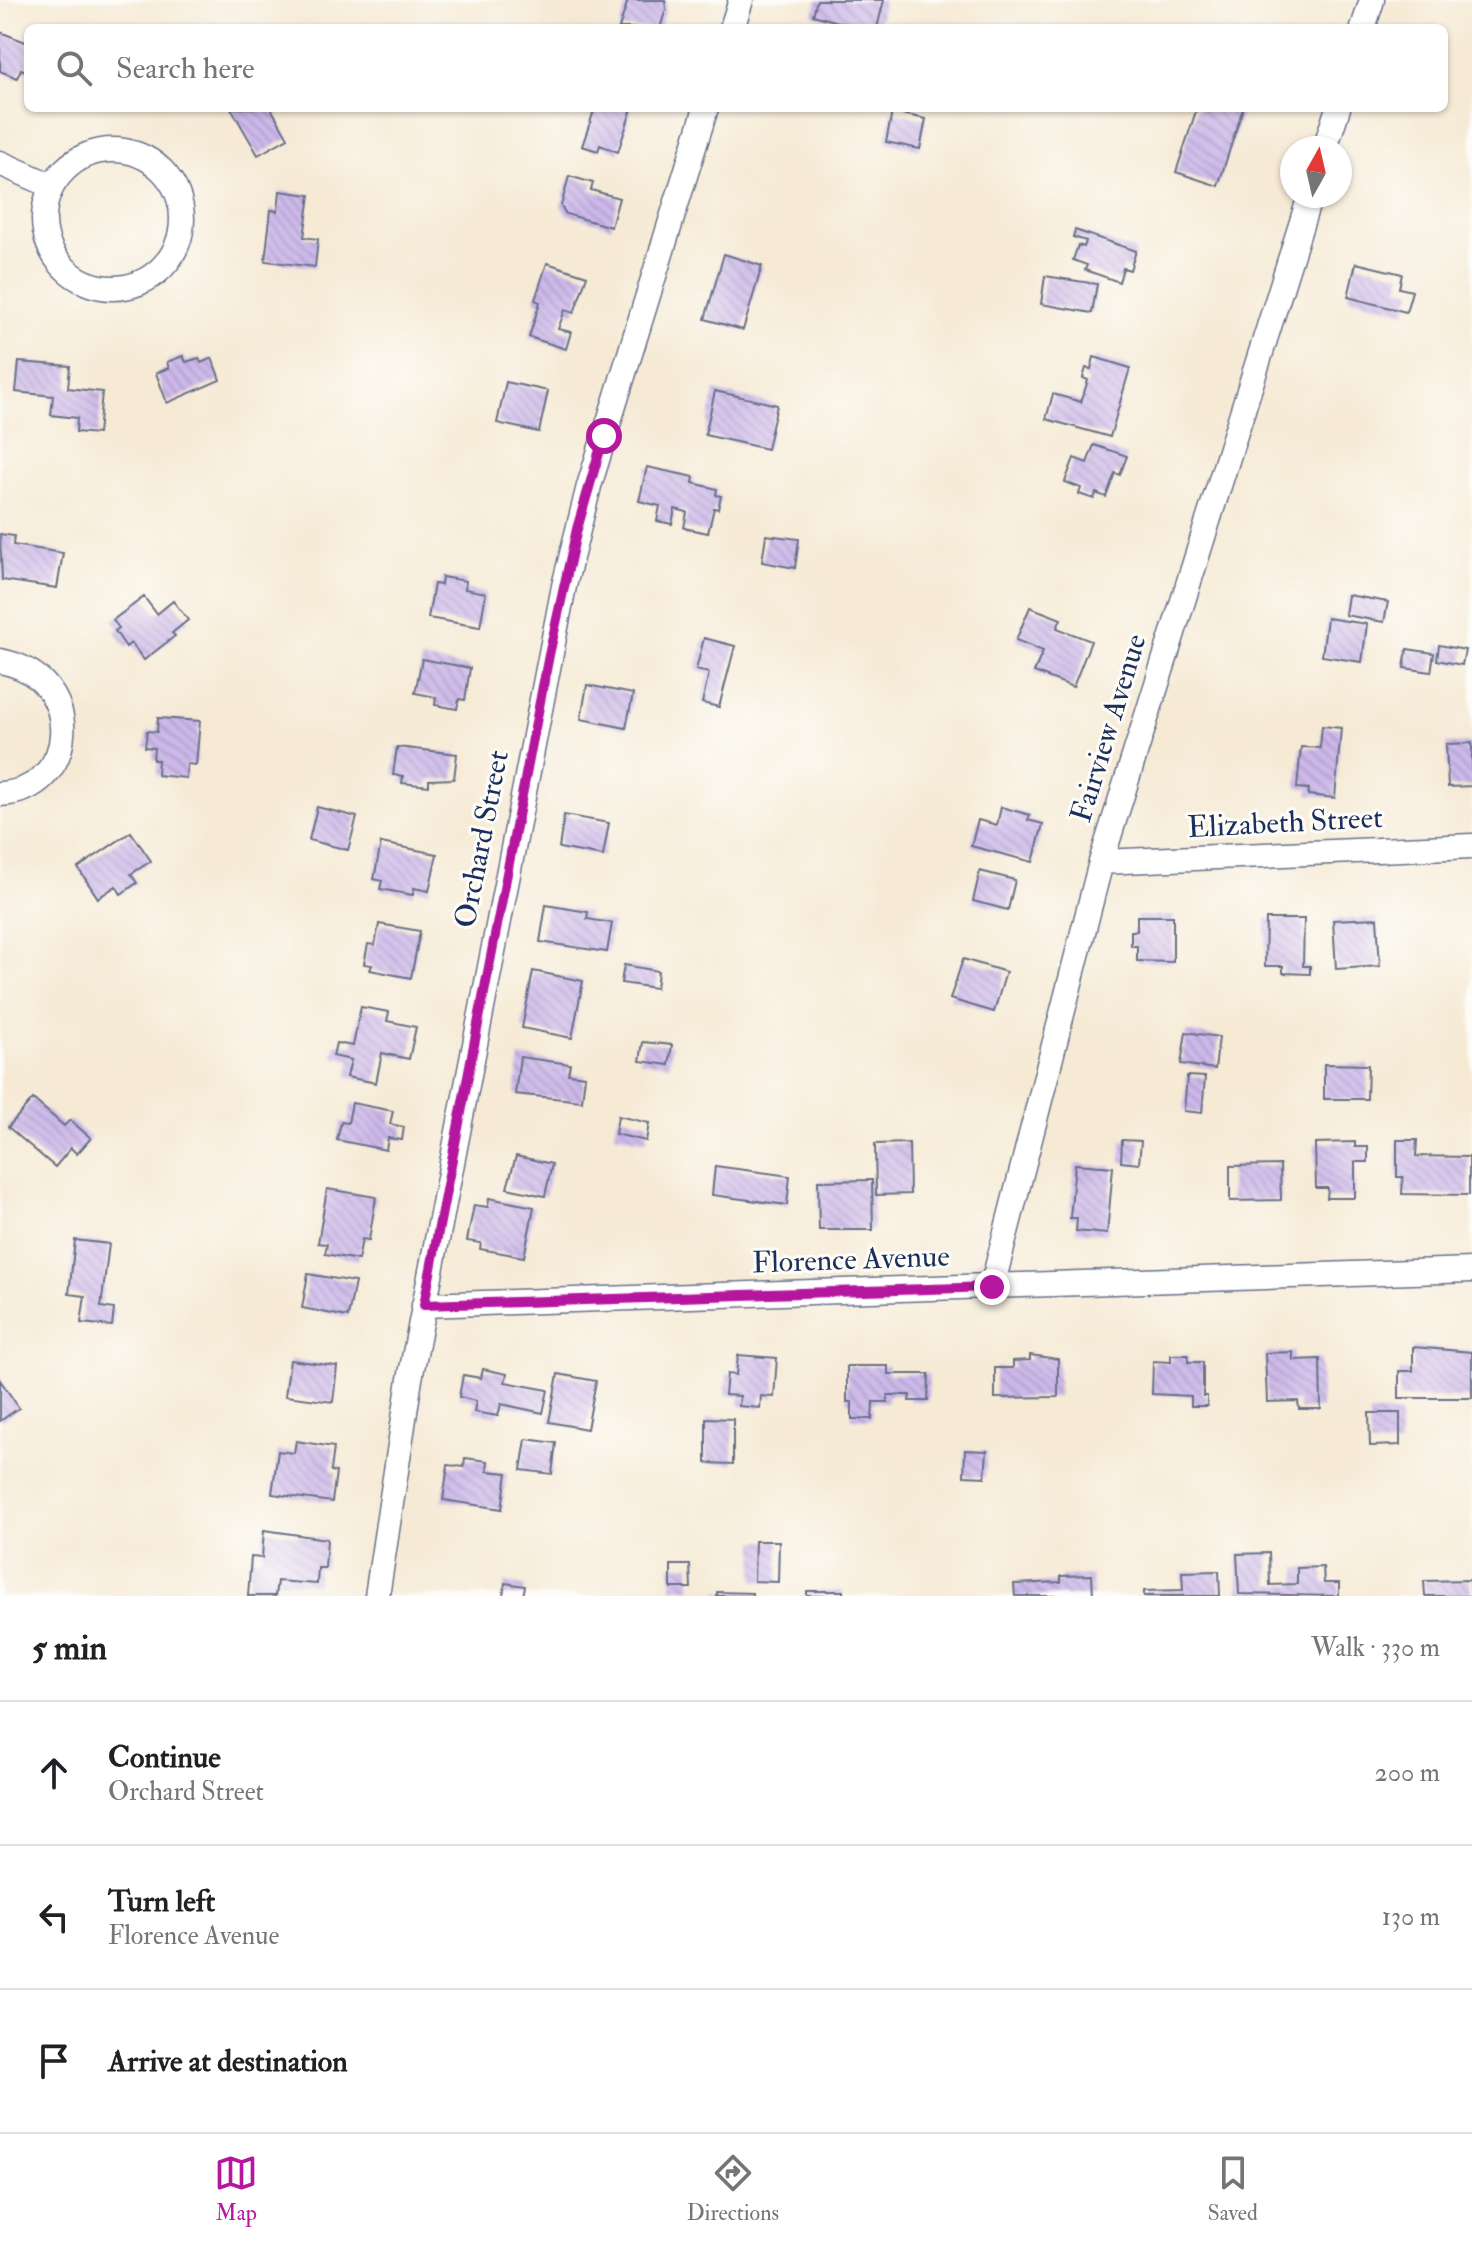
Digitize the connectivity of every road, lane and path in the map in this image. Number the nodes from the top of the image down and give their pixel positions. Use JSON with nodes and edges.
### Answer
{"nodes":[{"id":1,"x":741,"y":0,"type":"edge"},
{"id":2,"x":1372,"y":0,"type":"edge"},
{"id":3,"x":733,"y":24,"type":"edge"},
{"id":4,"x":1364,"y":24,"type":"edge"},
{"id":5,"x":705,"y":112,"type":"edge"},
{"id":6,"x":1337,"y":112,"type":"edge"},
{"id":7,"x":1329,"y":136,"type":"edge"},
{"id":8,"x":0,"y":163,"type":"edge"},
{"id":9,"x":52,"y":186,"type":"junction"},
{"id":10,"x":1306,"y":208,"type":"edge"},
{"id":11,"x":0,"y":661,"type":"edge"},
{"id":12,"x":0,"y":794,"type":"edge"},
{"id":13,"x":1472,"y":846,"type":"edge"},
{"id":14,"x":1101,"y":862,"type":"junction"},
{"id":15,"x":1472,"y":1270,"type":"edge"},
{"id":16,"x":992,"y":1287,"type":"junction"},
{"id":17,"x":424,"y":1305,"type":"junction"},
{"id":18,"x":377,"y":1596,"type":"edge"}],
"edges":[{"from":1,"to":3,"type":"street"},
{"from":2,"to":4,"type":"street"},
{"from":5,"to":17,"type":"street","name":"Orchard Street"},
{"from":6,"to":7,"type":"street"},
{"from":8,"to":9,"type":"street"},
{"from":9,"to":9,"type":"street"},
{"from":10,"to":14,"type":"street","name":"Fairview Avenue"},
{"from":11,"to":12,"type":"street"},
{"from":13,"to":14,"type":"street","name":"Elizabeth Street"},
{"from":14,"to":16,"type":"street","name":"Fairview Avenue"},
{"from":15,"to":16,"type":"street","name":"Florence Avenue"},
{"from":16,"to":17,"type":"street","name":"Florence Avenue"},
{"from":17,"to":18,"type":"street","name":"Orchard Street"}]}
